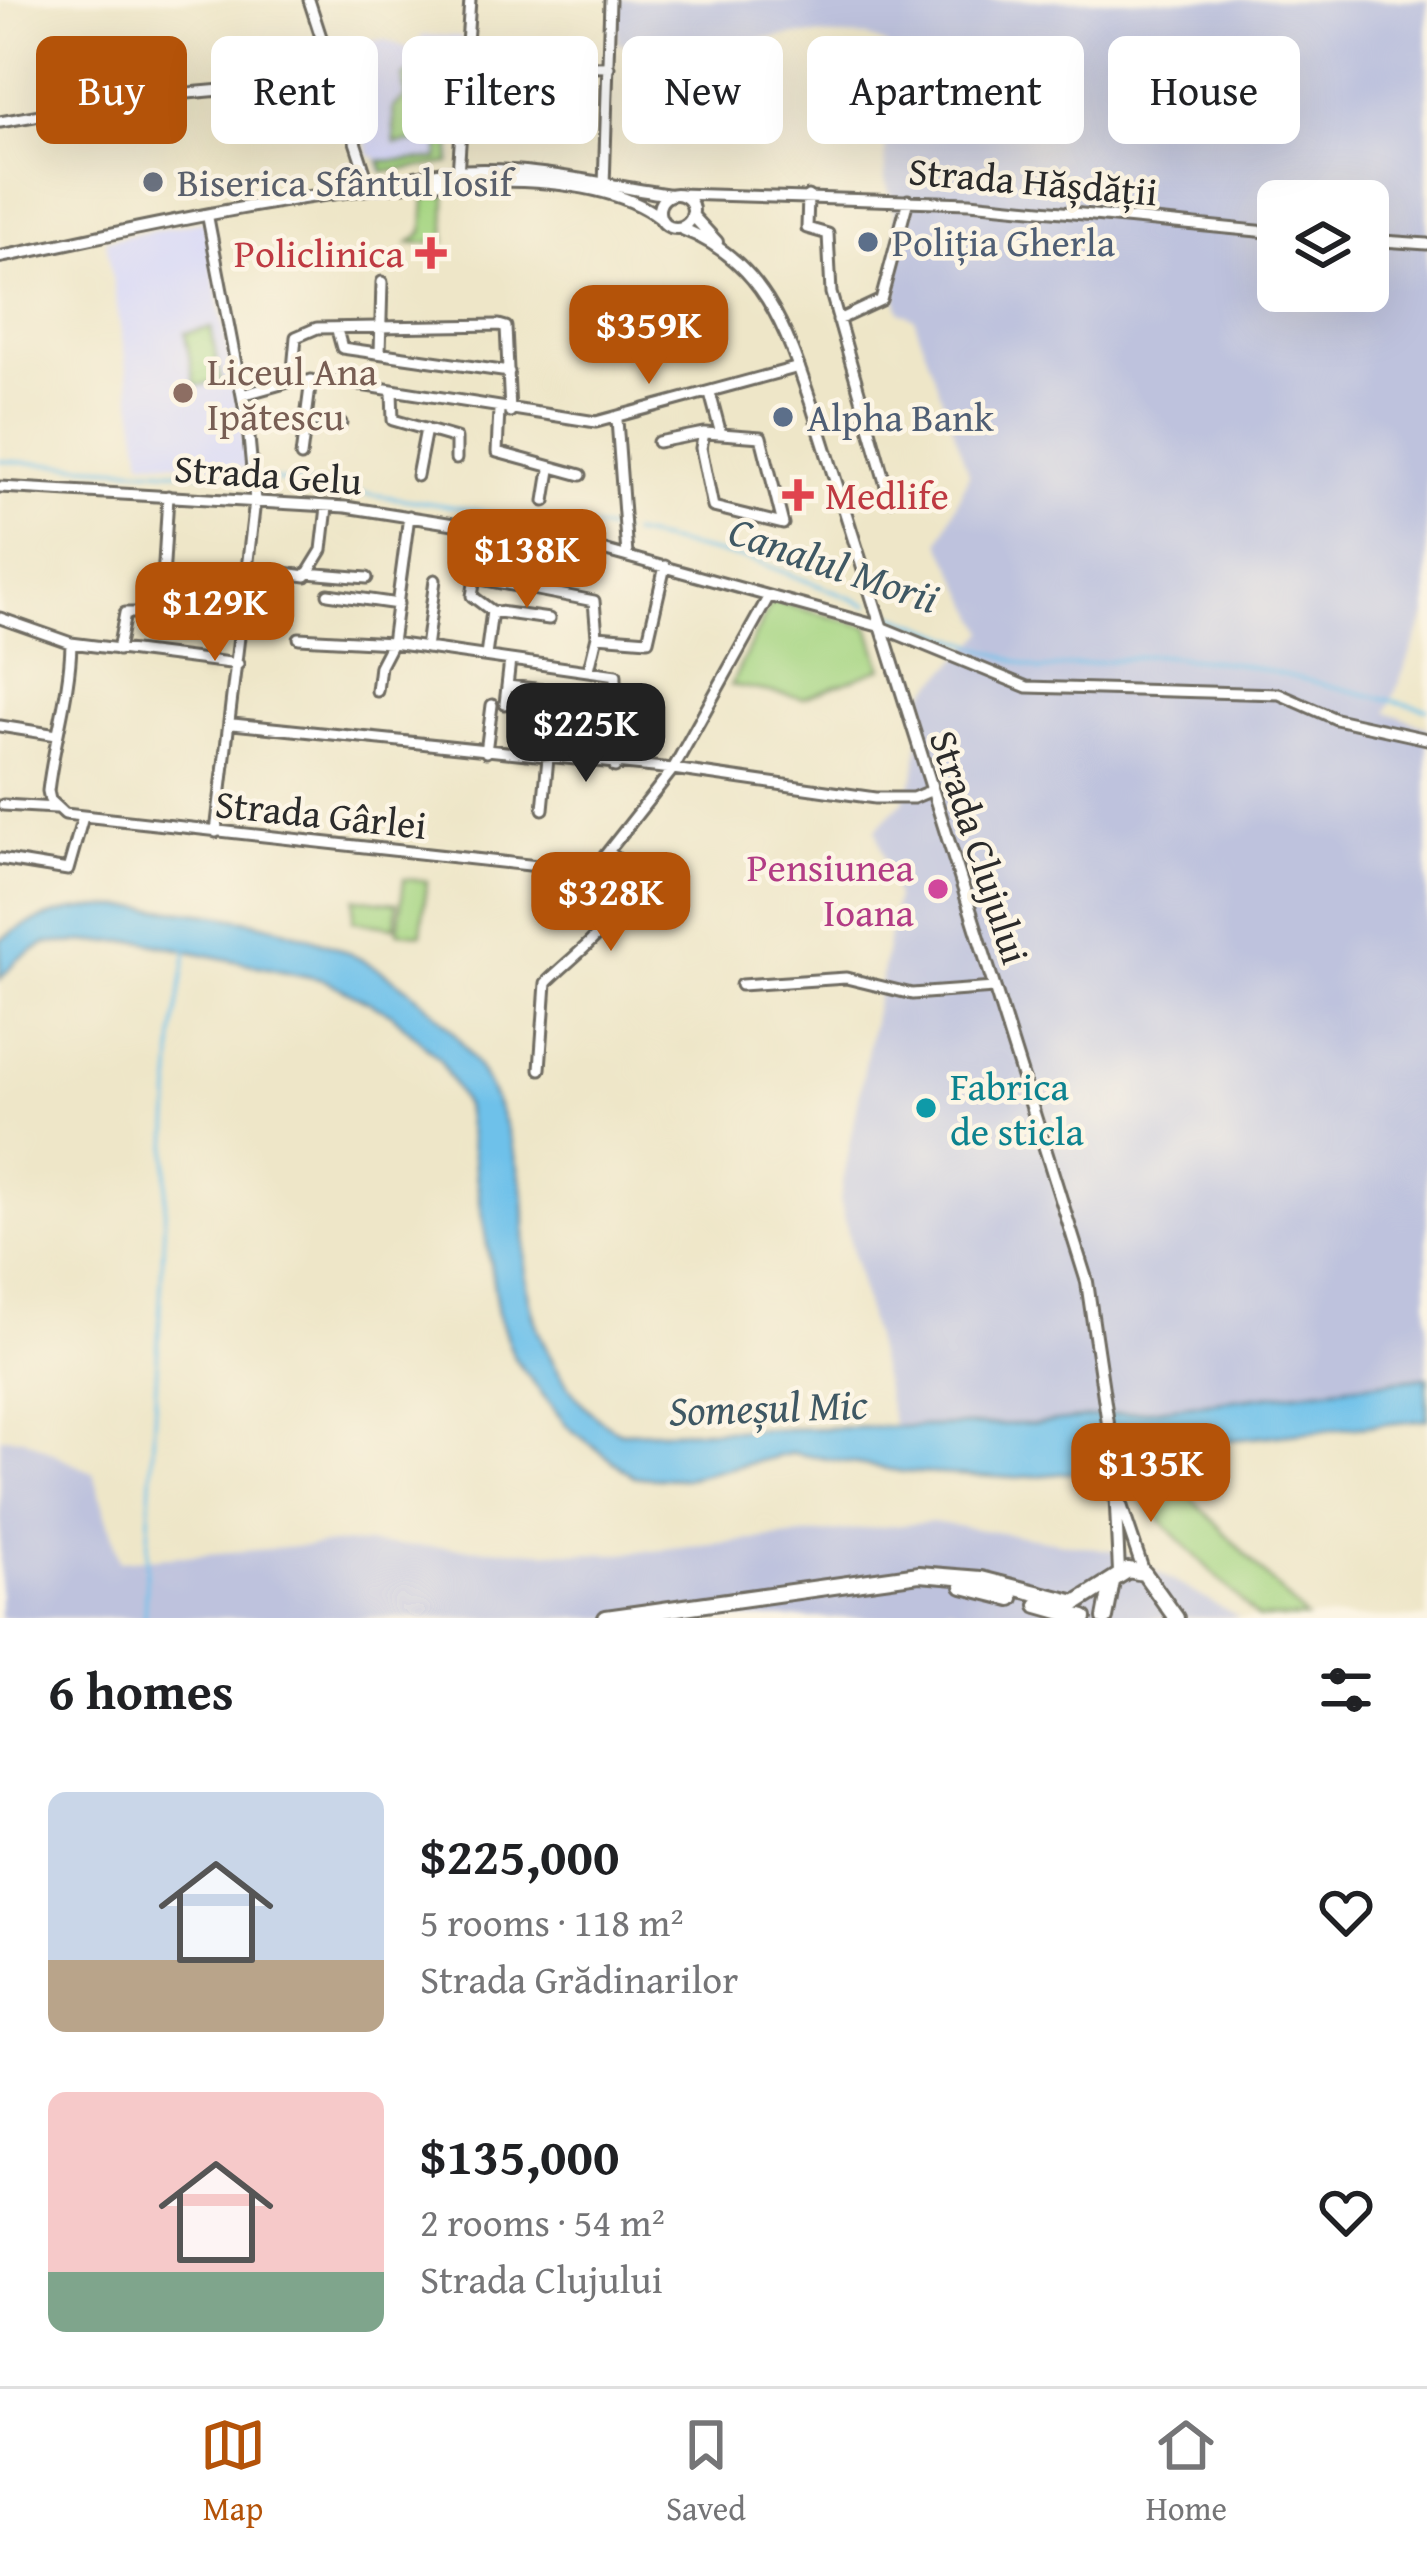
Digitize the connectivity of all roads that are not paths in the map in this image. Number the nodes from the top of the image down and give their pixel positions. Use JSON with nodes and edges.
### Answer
{"nodes":[{"id":1,"x":309,"y":0,"type":"edge"},
{"id":2,"x":470,"y":0,"type":"edge"},
{"id":3,"x":610,"y":0,"type":"edge"},
{"id":4,"x":321,"y":36,"type":"edge"},
{"id":5,"x":468,"y":36,"type":"edge"},
{"id":6,"x":598,"y":67,"type":"edge"},
{"id":7,"x":609,"y":67,"type":"junction"},
{"id":8,"x":211,"y":91,"type":"edge"},
{"id":9,"x":0,"y":122,"type":"edge"},
{"id":10,"x":356,"y":144,"type":"edge"},
{"id":11,"x":460,"y":144,"type":"edge"},
{"id":12,"x":458,"y":175,"type":"junction"},
{"id":13,"x":602,"y":184,"type":"junction"},
{"id":14,"x":581,"y":185,"type":"junction"},
{"id":15,"x":370,"y":188,"type":"junction"},
{"id":16,"x":674,"y":195,"type":"junction"},
{"id":17,"x":710,"y":195,"type":"junction"},
{"id":18,"x":808,"y":196,"type":"junction"},
{"id":19,"x":620,"y":200,"type":"junction"},
{"id":20,"x":908,"y":200,"type":"junction"},
{"id":21,"x":692,"y":210,"type":"junction"},
{"id":22,"x":208,"y":218,"type":"junction"},
{"id":23,"x":661,"y":218,"type":"junction"},
{"id":24,"x":680,"y":228,"type":"junction"},
{"id":25,"x":1257,"y":231,"type":"edge"},
{"id":26,"x":1389,"y":241,"type":"edge"},
{"id":27,"x":1427,"y":244,"type":"edge"},
{"id":28,"x":723,"y":249,"type":"junction"},
{"id":29,"x":0,"y":257,"type":"edge"},
{"id":30,"x":382,"y":282,"type":"dead end"},
{"id":31,"x":838,"y":320,"type":"junction"},
{"id":32,"x":382,"y":325,"type":"junction"},
{"id":33,"x":337,"y":331,"type":"junction"},
{"id":34,"x":380,"y":353,"type":"junction"},
{"id":35,"x":799,"y":367,"type":"junction"},
{"id":36,"x":509,"y":371,"type":"junction"},
{"id":37,"x":311,"y":380,"type":"junction"},
{"id":38,"x":292,"y":382,"type":"junction"},
{"id":39,"x":392,"y":392,"type":"junction"},
{"id":40,"x":242,"y":394,"type":"junction"},
{"id":41,"x":710,"y":394,"type":"junction"},
{"id":42,"x":504,"y":411,"type":"junction"},
{"id":43,"x":307,"y":420,"type":"junction"},
{"id":44,"x":617,"y":421,"type":"junction"},
{"id":45,"x":341,"y":423,"type":"dead end"},
{"id":46,"x":426,"y":429,"type":"junction"},
{"id":47,"x":704,"y":433,"type":"junction"},
{"id":48,"x":721,"y":434,"type":"junction"},
{"id":49,"x":658,"y":442,"type":"dead end"},
{"id":50,"x":302,"y":457,"type":"dead end"},
{"id":51,"x":456,"y":459,"type":"dead end"},
{"id":52,"x":550,"y":470,"type":"junction"},
{"id":53,"x":581,"y":475,"type":"dead end"},
{"id":54,"x":417,"y":476,"type":"dead end"},
{"id":55,"x":0,"y":487,"type":"edge"},
{"id":56,"x":168,"y":496,"type":"junction"},
{"id":57,"x":890,"y":500,"type":"dead end"},
{"id":58,"x":255,"y":501,"type":"junction"},
{"id":59,"x":544,"y":501,"type":"dead end"},
{"id":60,"x":327,"y":507,"type":"junction"},
{"id":61,"x":410,"y":516,"type":"junction"},
{"id":62,"x":627,"y":555,"type":"junction"},
{"id":63,"x":664,"y":566,"type":"junction"},
{"id":64,"x":249,"y":568,"type":"junction"},
{"id":65,"x":307,"y":573,"type":"junction"},
{"id":66,"x":367,"y":578,"type":"dead end"},
{"id":67,"x":435,"y":580,"type":"dead end"},
{"id":68,"x":328,"y":594,"type":"dead end"},
{"id":69,"x":769,"y":596,"type":"junction"},
{"id":70,"x":398,"y":604,"type":"junction"},
{"id":71,"x":492,"y":610,"type":"junction"},
{"id":72,"x":0,"y":617,"type":"edge"},
{"id":73,"x":550,"y":619,"type":"dead end"},
{"id":74,"x":876,"y":621,"type":"junction"},
{"id":75,"x":597,"y":636,"type":"junction"},
{"id":76,"x":299,"y":638,"type":"dead end"},
{"id":77,"x":71,"y":643,"type":"junction"},
{"id":78,"x":392,"y":643,"type":"junction"},
{"id":79,"x":426,"y":648,"type":"junction"},
{"id":80,"x":118,"y":650,"type":"junction"},
{"id":81,"x":485,"y":656,"type":"junction"},
{"id":82,"x":510,"y":660,"type":"junction"},
{"id":83,"x":238,"y":664,"type":"junction"},
{"id":84,"x":589,"y":669,"type":"junction"},
{"id":85,"x":507,"y":686,"type":"junction"},
{"id":86,"x":377,"y":691,"type":"dead end"},
{"id":87,"x":582,"y":694,"type":"dead end"},
{"id":88,"x":505,"y":704,"type":"dead end"},
{"id":89,"x":492,"y":705,"type":"dead end"},
{"id":90,"x":232,"y":724,"type":"junction"},
{"id":91,"x":0,"y":726,"type":"edge"},
{"id":92,"x":57,"y":735,"type":"junction"},
{"id":93,"x":1427,"y":739,"type":"edge"},
{"id":94,"x":486,"y":752,"type":"junction"},
{"id":95,"x":548,"y":758,"type":"junction"},
{"id":96,"x":615,"y":767,"type":"junction"},
{"id":97,"x":674,"y":769,"type":"junction"},
{"id":98,"x":931,"y":791,"type":"junction"},
{"id":99,"x":53,"y":804,"type":"junction"},
{"id":100,"x":4,"y":805,"type":"dead end"},
{"id":101,"x":543,"y":809,"type":"dead end"},
{"id":102,"x":83,"y":817,"type":"junction"},
{"id":103,"x":216,"y":832,"type":"junction"},
{"id":104,"x":609,"y":852,"type":"junction"},
{"id":105,"x":0,"y":859,"type":"edge"},
{"id":106,"x":741,"y":985,"type":"dead end"},
{"id":107,"x":994,"y":988,"type":"junction"},
{"id":108,"x":541,"y":1069,"type":"dead end"},
{"id":109,"x":1117,"y":1490,"type":"junction"},
{"id":110,"x":1144,"y":1573,"type":"junction"},
{"id":111,"x":1116,"y":1574,"type":"junction"},
{"id":112,"x":844,"y":1587,"type":"junction"},
{"id":113,"x":606,"y":1618,"type":"edge"},
{"id":114,"x":1084,"y":1618,"type":"edge"},
{"id":115,"x":1105,"y":1618,"type":"edge"},
{"id":116,"x":1176,"y":1618,"type":"edge"}],
"edges":[{"from":1,"to":4,"type":"street"},
{"from":2,"to":5,"type":"street"},
{"from":3,"to":7,"type":"street"},
{"from":6,"to":7,"type":"street"},
{"from":7,"to":13,"type":"street"},
{"from":8,"to":9,"type":"street"},
{"from":10,"to":15,"type":"street"},
{"from":11,"to":12,"type":"street"},
{"from":12,"to":14,"type":"main road"},
{"from":12,"to":15,"type":"main road"},
{"from":13,"to":14,"type":"main road"},
{"from":13,"to":16,"type":"main road"},
{"from":13,"to":19,"type":"street"},
{"from":14,"to":19,"type":"main road","name":"Strada Clujului"},
{"from":15,"to":22,"type":"main road"},
{"from":16,"to":17,"type":"street","name":"Strada Hășdății"},
{"from":16,"to":21,"type":"main road","name":"Strada Clujului"},
{"from":16,"to":23,"type":"main road"},
{"from":17,"to":18,"type":"street","name":"Strada Hășdății"},
{"from":17,"to":21,"type":"street"},
{"from":18,"to":20,"type":"street","name":"Strada Hășdății"},
{"from":18,"to":31,"type":"street"},
{"from":19,"to":23,"type":"main road","name":"Strada Clujului"},
{"from":20,"to":25,"type":"street","name":"Strada Hășdății"},
{"from":20,"to":31,"type":"street"},
{"from":21,"to":24,"type":"main road"},
{"from":21,"to":28,"type":"main road","name":"Strada Clujului"},
{"from":22,"to":29,"type":"main road"},
{"from":22,"to":40,"type":"street"},
{"from":23,"to":24,"type":"main road","name":"Strada Clujului"},
{"from":24,"to":28,"type":"main road","name":"Strada Clujului"},
{"from":26,"to":27,"type":"street"},
{"from":28,"to":35,"type":"main road","name":"Strada Clujului"},
{"from":30,"to":32,"type":"street"},
{"from":31,"to":57,"type":"street"},
{"from":32,"to":33,"type":"street"},
{"from":32,"to":34,"type":"street"},
{"from":32,"to":36,"type":"street"},
{"from":33,"to":34,"type":"street"},
{"from":33,"to":38,"type":"street"},
{"from":34,"to":36,"type":"street"},
{"from":35,"to":41,"type":"street"},
{"from":35,"to":74,"type":"main road","name":"Strada Clujului"},
{"from":36,"to":42,"type":"street"},
{"from":37,"to":38,"type":"street"},
{"from":37,"to":39,"type":"street"},
{"from":37,"to":43,"type":"street"},
{"from":38,"to":40,"type":"street"},
{"from":39,"to":42,"type":"street"},
{"from":39,"to":46,"type":"street"},
{"from":40,"to":58,"type":"street"},
{"from":41,"to":44,"type":"street"},
{"from":41,"to":48,"type":"street"},
{"from":42,"to":44,"type":"street"},
{"from":42,"to":52,"type":"street"},
{"from":43,"to":45,"type":"street"},
{"from":43,"to":50,"type":"street"},
{"from":44,"to":62,"type":"street"},
{"from":46,"to":51,"type":"street"},
{"from":46,"to":54,"type":"street"},
{"from":47,"to":48,"type":"street"},
{"from":47,"to":48,"type":"street"},
{"from":47,"to":49,"type":"street"},
{"from":52,"to":53,"type":"street"},
{"from":52,"to":59,"type":"street"},
{"from":55,"to":56,"type":"street","name":"Strada Gelu"},
{"from":56,"to":58,"type":"street","name":"Strada Gelu"},
{"from":56,"to":80,"type":"street"},
{"from":58,"to":60,"type":"street","name":"Strada Gelu"},
{"from":58,"to":64,"type":"street"},
{"from":60,"to":61,"type":"street","name":"Strada Gelu"},
{"from":60,"to":65,"type":"street"},
{"from":61,"to":62,"type":"street","name":"Strada Gelu"},
{"from":61,"to":70,"type":"street"},
{"from":62,"to":63,"type":"street","name":"Strada Gelu"},
{"from":63,"to":69,"type":"street","name":"Strada Gelu"},
{"from":63,"to":75,"type":"street"},
{"from":64,"to":65,"type":"street"},
{"from":64,"to":83,"type":"street"},
{"from":65,"to":66,"type":"street"},
{"from":67,"to":79,"type":"street"},
{"from":68,"to":70,"type":"street"},
{"from":69,"to":74,"type":"street","name":"Strada Gelu"},
{"from":69,"to":97,"type":"street"},
{"from":70,"to":78,"type":"street"},
{"from":71,"to":73,"type":"street"},
{"from":71,"to":75,"type":"street"},
{"from":71,"to":81,"type":"street"},
{"from":72,"to":77,"type":"street"},
{"from":74,"to":93,"type":"street","name":"Strada Gelu"},
{"from":74,"to":98,"type":"main road","name":"Strada Clujului"},
{"from":75,"to":84,"type":"street"},
{"from":76,"to":78,"type":"street"},
{"from":77,"to":80,"type":"street"},
{"from":77,"to":92,"type":"street"},
{"from":78,"to":79,"type":"street"},
{"from":78,"to":86,"type":"street"},
{"from":79,"to":81,"type":"street"},
{"from":80,"to":83,"type":"street"},
{"from":81,"to":82,"type":"street"},
{"from":82,"to":84,"type":"street"},
{"from":82,"to":85,"type":"street"},
{"from":83,"to":90,"type":"street"},
{"from":84,"to":96,"type":"street"},
{"from":85,"to":87,"type":"street"},
{"from":85,"to":88,"type":"street"},
{"from":89,"to":94,"type":"street"},
{"from":90,"to":94,"type":"street"},
{"from":90,"to":103,"type":"street"},
{"from":91,"to":92,"type":"street"},
{"from":92,"to":99,"type":"street"},
{"from":94,"to":95,"type":"street"},
{"from":95,"to":96,"type":"street"},
{"from":95,"to":101,"type":"street"},
{"from":96,"to":97,"type":"street"},
{"from":97,"to":98,"type":"street"},
{"from":97,"to":104,"type":"street"},
{"from":98,"to":107,"type":"main road","name":"Strada Clujului"},
{"from":99,"to":100,"type":"street","name":"Strada Gârlei"},
{"from":99,"to":102,"type":"street","name":"Strada Gârlei"},
{"from":102,"to":103,"type":"street","name":"Strada Gârlei"},
{"from":102,"to":105,"type":"street"},
{"from":103,"to":104,"type":"street","name":"Strada Gârlei"},
{"from":104,"to":108,"type":"street"},
{"from":106,"to":107,"type":"street"},
{"from":107,"to":109,"type":"main road","name":"Strada Clujului"},
{"from":109,"to":110,"type":"main road","name":"Strada Clujului"},
{"from":109,"to":111,"type":"main road","name":"Strada Clujului"},
{"from":110,"to":111,"type":"highway"},
{"from":110,"to":116,"type":"highway"},
{"from":111,"to":112,"type":"highway"},
{"from":111,"to":115,"type":"highway"},
{"from":112,"to":113,"type":"highway"},
{"from":112,"to":114,"type":"highway"}]}
